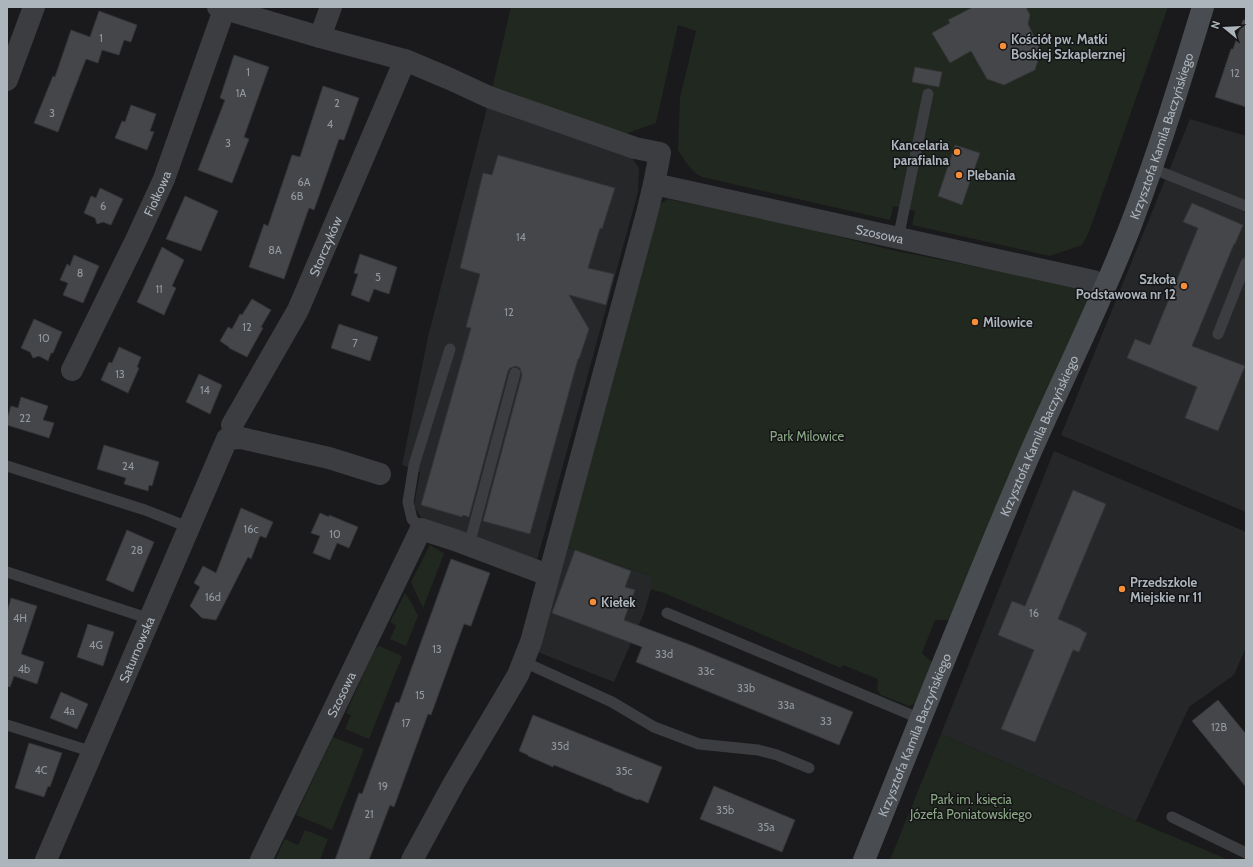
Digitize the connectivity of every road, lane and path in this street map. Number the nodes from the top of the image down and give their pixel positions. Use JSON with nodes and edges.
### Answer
{"nodes":[{"id":1,"x":34,"y":7,"type":"edge"},
{"id":2,"x":331,"y":7,"type":"edge"},
{"id":3,"x":1203,"y":7,"type":"edge"},
{"id":4,"x":221,"y":8,"type":"edge"},
{"id":5,"x":320,"y":37,"type":"junction"},
{"id":6,"x":405,"y":60,"type":"junction"},
{"id":7,"x":7,"y":80,"type":"edge"},
{"id":8,"x":928,"y":94,"type":"dead end"},
{"id":9,"x":1151,"y":168,"type":"junction"},
{"id":10,"x":654,"y":184,"type":"junction"},
{"id":11,"x":1246,"y":206,"type":"edge"},
{"id":12,"x":898,"y":239,"type":"junction"},
{"id":13,"x":1246,"y":263,"type":"edge"},
{"id":14,"x":1105,"y":286,"type":"junction"},
{"id":15,"x":1218,"y":334,"type":"dead end"},
{"id":16,"x":450,"y":349,"type":"dead end"},
{"id":17,"x":72,"y":370,"type":"dead end"},
{"id":18,"x":515,"y":372,"type":"dead end"},
{"id":19,"x":229,"y":432,"type":"junction"},
{"id":20,"x":7,"y":466,"type":"edge"},
{"id":21,"x":380,"y":474,"type":"dead end"},
{"id":22,"x":188,"y":527,"type":"junction"},
{"id":23,"x":420,"y":529,"type":"junction"},
{"id":24,"x":469,"y":545,"type":"junction"},
{"id":25,"x":7,"y":572,"type":"edge"},
{"id":26,"x":548,"y":575,"type":"junction"},
{"id":27,"x":667,"y":613,"type":"dead end"},
{"id":28,"x":149,"y":620,"type":"junction"},
{"id":29,"x":524,"y":662,"type":"junction"},
{"id":30,"x":921,"y":719,"type":"junction"},
{"id":31,"x":7,"y":725,"type":"edge"},
{"id":32,"x":93,"y":752,"type":"junction"},
{"id":33,"x":809,"y":768,"type":"dead end"},
{"id":34,"x":1172,"y":817,"type":"dead end"},
{"id":35,"x":1246,"y":853,"type":"edge"},
{"id":36,"x":46,"y":860,"type":"edge"},
{"id":37,"x":261,"y":860,"type":"edge"},
{"id":38,"x":412,"y":860,"type":"edge"},
{"id":39,"x":864,"y":860,"type":"edge"}],
"edges":[{"from":1,"to":7,"type":"street"},
{"from":2,"to":5,"type":"street"},
{"from":3,"to":9,"type":"street","name":"Krzysztofa Kamila Baczyńskiego"},
{"from":4,"to":5,"type":"street"},
{"from":4,"to":17,"type":"street","name":"Fiołkowa"},
{"from":5,"to":6,"type":"street"},
{"from":6,"to":10,"type":"street"},
{"from":6,"to":19,"type":"street","name":"Storczyków"},
{"from":8,"to":12,"type":"lane"},
{"from":9,"to":11,"type":"lane"},
{"from":9,"to":14,"type":"street","name":"Krzysztofa Kamila Baczyńskiego"},
{"from":10,"to":12,"type":"street","name":"Szosowa"},
{"from":10,"to":26,"type":"street"},
{"from":12,"to":14,"type":"street","name":"Szosowa"},
{"from":13,"to":15,"type":"lane"},
{"from":14,"to":30,"type":"street","name":"Krzysztofa Kamila Baczyńskiego"},
{"from":16,"to":23,"type":"lane"},
{"from":18,"to":24,"type":"lane"},
{"from":19,"to":21,"type":"street"},
{"from":19,"to":22,"type":"street","name":"Saturnowska"},
{"from":20,"to":22,"type":"lane"},
{"from":22,"to":28,"type":"street","name":"Saturnowska"},
{"from":23,"to":24,"type":"street"},
{"from":23,"to":37,"type":"street","name":"Szosowa"},
{"from":24,"to":26,"type":"street"},
{"from":25,"to":28,"type":"lane"},
{"from":26,"to":29,"type":"street"},
{"from":27,"to":30,"type":"lane"},
{"from":28,"to":32,"type":"street","name":"Saturnowska"},
{"from":29,"to":33,"type":"lane"},
{"from":29,"to":38,"type":"street"},
{"from":30,"to":39,"type":"street","name":"Krzysztofa Kamila Baczyńskiego"},
{"from":31,"to":32,"type":"lane"},
{"from":32,"to":36,"type":"street","name":"Saturnowska"},
{"from":34,"to":35,"type":"lane"}]}
